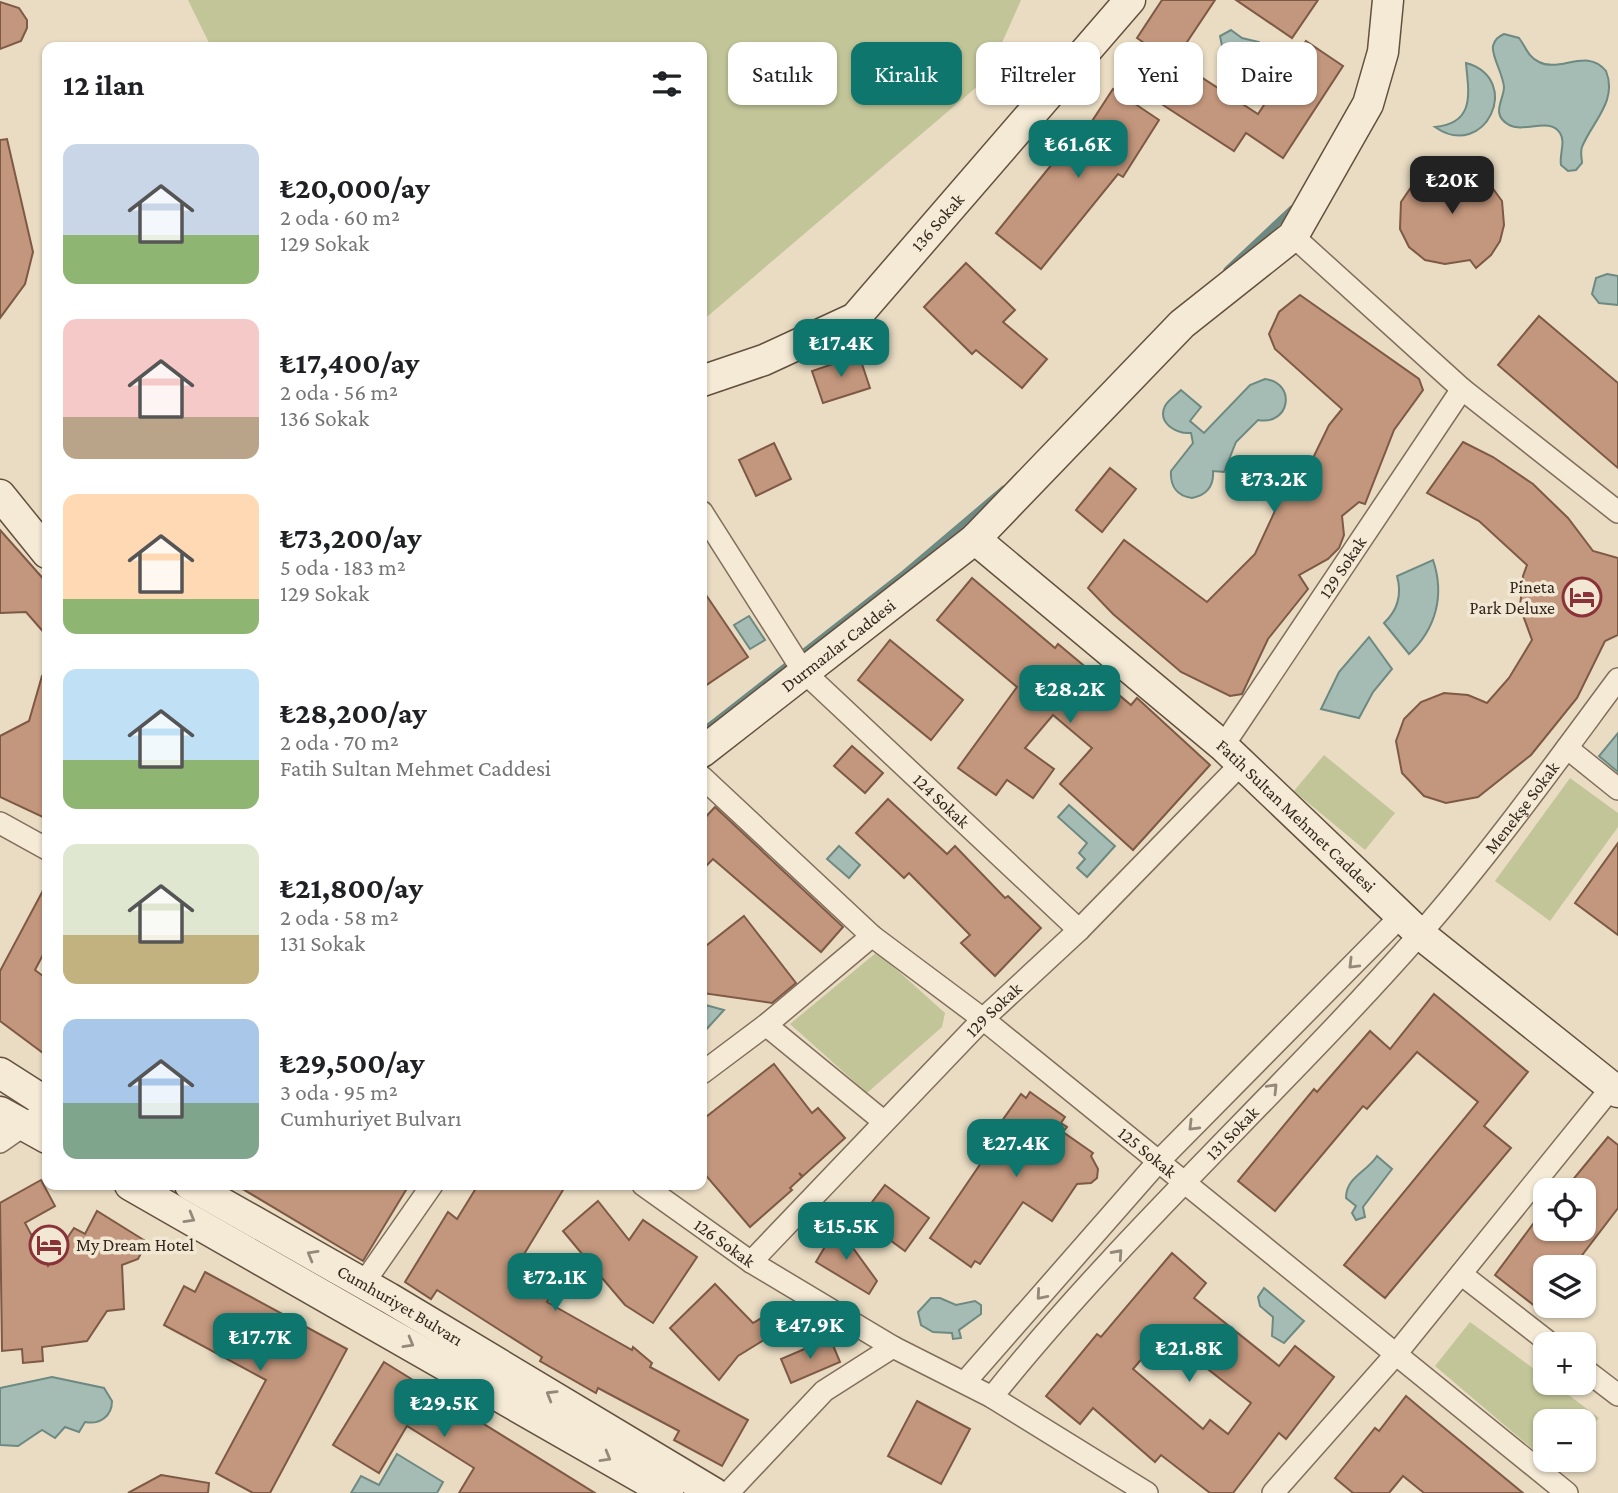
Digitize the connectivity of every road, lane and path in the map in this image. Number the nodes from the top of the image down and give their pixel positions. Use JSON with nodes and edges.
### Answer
{"nodes":[{"id":1,"x":1130,"y":0,"type":"edge"},
{"id":2,"x":1388,"y":0,"type":"edge"},
{"id":3,"x":1293,"y":236,"type":"junction"},
{"id":4,"x":707,"y":379,"type":"edge"},
{"id":5,"x":1462,"y":389,"type":"junction"},
{"id":6,"x":0,"y":495,"type":"edge"},
{"id":7,"x":1618,"y":512,"type":"edge"},
{"id":8,"x":707,"y":520,"type":"edge"},
{"id":9,"x":975,"y":539,"type":"junction"},
{"id":10,"x":42,"y":547,"type":"edge"},
{"id":11,"x":803,"y":671,"type":"junction"},
{"id":12,"x":1618,"y":679,"type":"edge"},
{"id":13,"x":707,"y":748,"type":"edge"},
{"id":14,"x":1567,"y":748,"type":"junction"},
{"id":15,"x":1232,"y":755,"type":"junction"},
{"id":16,"x":707,"y":782,"type":"edge"},
{"id":17,"x":1618,"y":789,"type":"edge"},
{"id":18,"x":0,"y":823,"type":"edge"},
{"id":19,"x":42,"y":846,"type":"edge"},
{"id":20,"x":1411,"y":925,"type":"junction"},
{"id":21,"x":1079,"y":930,"type":"junction"},
{"id":22,"x":872,"y":936,"type":"junction"},
{"id":23,"x":983,"y":1019,"type":"junction"},
{"id":24,"x":766,"y":1025,"type":"junction"},
{"id":25,"x":707,"y":1069,"type":"edge"},
{"id":26,"x":0,"y":1073,"type":"edge"},
{"id":27,"x":1615,"y":1089,"type":"edge"},
{"id":28,"x":0,"y":1106,"type":"edge"},
{"id":29,"x":35,"y":1116,"type":"edge"},
{"id":30,"x":883,"y":1121,"type":"junction"},
{"id":31,"x":0,"y":1142,"type":"edge"},
{"id":32,"x":1157,"y":1163,"type":"junction"},
{"id":33,"x":1182,"y":1184,"type":"junction"},
{"id":34,"x":141,"y":1190,"type":"edge"},
{"id":35,"x":199,"y":1190,"type":"edge"},
{"id":36,"x":429,"y":1190,"type":"edge"},
{"id":37,"x":650,"y":1190,"type":"edge"},
{"id":38,"x":751,"y":1262,"type":"junction"},
{"id":39,"x":1461,"y":1274,"type":"junction"},
{"id":40,"x":363,"y":1284,"type":"junction"},
{"id":41,"x":384,"y":1311,"type":"junction"},
{"id":42,"x":1536,"y":1332,"type":"edge"},
{"id":43,"x":893,"y":1348,"type":"junction"},
{"id":44,"x":1396,"y":1354,"type":"junction"},
{"id":45,"x":1596,"y":1378,"type":"edge"},
{"id":46,"x":965,"y":1382,"type":"junction"},
{"id":47,"x":1618,"y":1395,"type":"edge"},
{"id":48,"x":992,"y":1397,"type":"junction"},
{"id":49,"x":668,"y":1493,"type":"edge"},
{"id":50,"x":714,"y":1493,"type":"edge"},
{"id":51,"x":728,"y":1493,"type":"edge"},
{"id":52,"x":1147,"y":1493,"type":"edge"},
{"id":53,"x":1273,"y":1493,"type":"edge"},
{"id":54,"x":1567,"y":1493,"type":"edge"}],
"edges":[{"from":1,"to":4,"type":"street","name":"136 Sokak"},
{"from":2,"to":3,"type":"street"},
{"from":3,"to":5,"type":"street"},
{"from":3,"to":9,"type":"street","name":"Durmazlar Caddesi"},
{"from":5,"to":7,"type":"street"},
{"from":5,"to":15,"type":"street","name":"129 Sokak"},
{"from":6,"to":10,"type":"street"},
{"from":8,"to":11,"type":"street","name":"124 Sokak"},
{"from":9,"to":11,"type":"street","name":"Durmazlar Caddesi"},
{"from":9,"to":15,"type":"street","name":"Fatih Sultan Mehmet Caddesi"},
{"from":11,"to":13,"type":"street","name":"Durmazlar Caddesi"},
{"from":11,"to":21,"type":"street","name":"124 Sokak"},
{"from":12,"to":14,"type":"street","name":"Menekşe Sokak"},
{"from":14,"to":17,"type":"street"},
{"from":14,"to":20,"type":"street","name":"Menekşe Sokak"},
{"from":15,"to":20,"type":"street","name":"Fatih Sultan Mehmet Caddesi"},
{"from":15,"to":21,"type":"street","name":"129 Sokak"},
{"from":16,"to":22,"type":"street","name":"125 Sokak"},
{"from":18,"to":19,"type":"street"},
{"from":20,"to":27,"type":"street","name":"Fatih Sultan Mehmet Caddesi"},
{"from":20,"to":32,"type":"street","one_way":true},
{"from":33,"to":20,"type":"street","name":"131 Sokak","one_way":true},
{"from":21,"to":23,"type":"street","name":"129 Sokak"},
{"from":22,"to":23,"type":"street","name":"125 Sokak"},
{"from":22,"to":24,"type":"street"},
{"from":23,"to":30,"type":"street","name":"129 Sokak"},
{"from":23,"to":32,"type":"street","name":"125 Sokak"},
{"from":24,"to":25,"type":"street"},
{"from":24,"to":30,"type":"street"},
{"from":26,"to":29,"type":"street"},
{"from":27,"to":39,"type":"street"},
{"from":28,"to":29,"type":"street"},
{"from":29,"to":31,"type":"street"},
{"from":30,"to":38,"type":"street","name":"129 Sokak"},
{"from":32,"to":33,"type":"street","name":"125 Sokak"},
{"from":32,"to":46,"type":"street","one_way":true},
{"from":33,"to":44,"type":"street","name":"125 Sokak"},
{"from":48,"to":33,"type":"street","name":"131 Sokak","one_way":true},
{"from":34,"to":41,"type":"street","name":"Cumhuriyet Bulvarı","one_way":true},
{"from":40,"to":35,"type":"street","name":"Cumhuriyet Bulvarı","one_way":true},
{"from":36,"to":40,"type":"street"},
{"from":37,"to":38,"type":"street","name":"126 Sokak"},
{"from":38,"to":43,"type":"street","name":"126 Sokak"},
{"from":39,"to":42,"type":"street"},
{"from":39,"to":44,"type":"street"},
{"from":40,"to":41,"type":"street","name":"Cumhuriyet Bulvarı"},
{"from":41,"to":49,"type":"street","name":"Cumhuriyet Bulvarı","one_way":true},
{"from":50,"to":41,"type":"street","name":"Cumhuriyet Bulvarı","one_way":true},
{"from":43,"to":46,"type":"street","name":"126 Sokak"},
{"from":43,"to":51,"type":"street"},
{"from":44,"to":53,"type":"street"},
{"from":44,"to":54,"type":"street","name":"125 Sokak"},
{"from":45,"to":47,"type":"street"},
{"from":46,"to":48,"type":"street","name":"126 Sokak"},
{"from":48,"to":52,"type":"street","name":"126 Sokak"}]}
